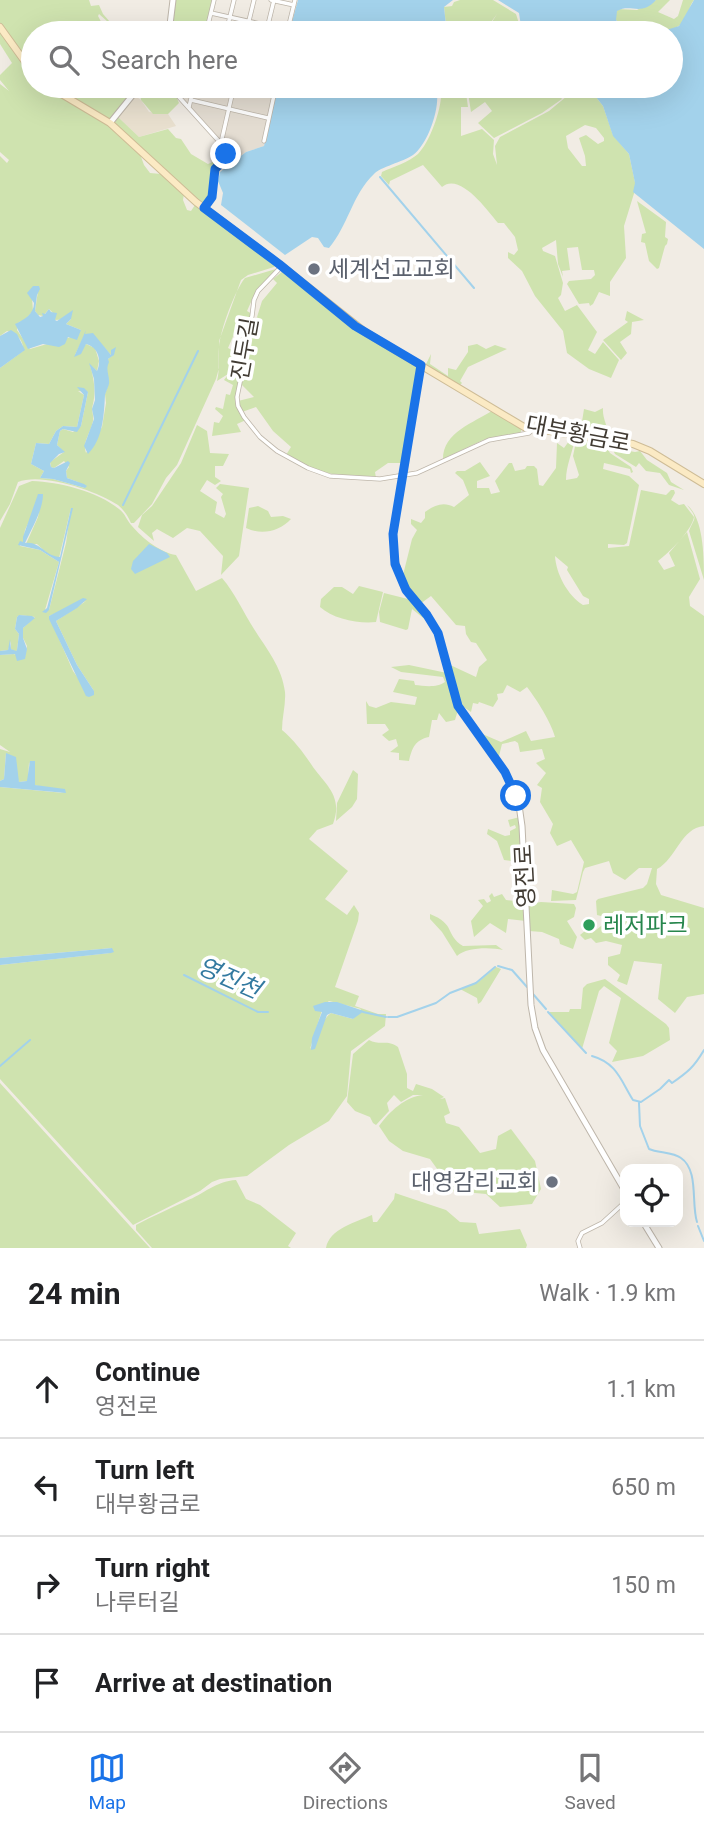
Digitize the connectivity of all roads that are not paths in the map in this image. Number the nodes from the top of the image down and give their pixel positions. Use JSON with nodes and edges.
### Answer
{"nodes":[{"id":1,"x":173,"y":0,"type":"edge"},
{"id":2,"x":214,"y":0,"type":"edge"},
{"id":3,"x":234,"y":0,"type":"edge"},
{"id":4,"x":254,"y":0,"type":"edge"},
{"id":5,"x":273,"y":0,"type":"edge"},
{"id":6,"x":295,"y":3,"type":"edge"},
{"id":7,"x":211,"y":13,"type":"junction"},
{"id":8,"x":230,"y":17,"type":"junction"},
{"id":9,"x":170,"y":21,"type":"edge"},
{"id":10,"x":209,"y":21,"type":"edge"},
{"id":11,"x":229,"y":21,"type":"edge"},
{"id":12,"x":249,"y":21,"type":"joint"},
{"id":13,"x":269,"y":21,"type":"edge"},
{"id":14,"x":291,"y":21,"type":"edge"},
{"id":15,"x":0,"y":27,"type":"edge"},
{"id":16,"x":21,"y":56,"type":"edge"},
{"id":17,"x":68,"y":98,"type":"edge"},
{"id":18,"x":130,"y":98,"type":"edge"},
{"id":19,"x":180,"y":98,"type":"edge"},
{"id":20,"x":231,"y":98,"type":"edge"},
{"id":21,"x":273,"y":98,"type":"edge"},
{"id":22,"x":191,"y":100,"type":"joint"},
{"id":23,"x":189,"y":107,"type":"junction"},
{"id":24,"x":229,"y":109,"type":"junction"},
{"id":25,"x":268,"y":118,"type":"junction"},
{"id":26,"x":110,"y":123,"type":"junction"},
{"id":27,"x":264,"y":141,"type":"dead end"},
{"id":28,"x":221,"y":144,"type":"junction"},
{"id":29,"x":204,"y":208,"type":"junction"},
{"id":30,"x":282,"y":266,"type":"junction"},
{"id":31,"x":421,"y":365,"type":"junction"},
{"id":32,"x":532,"y":430,"type":"junction"},
{"id":33,"x":403,"y":477,"type":"junction"},
{"id":34,"x":704,"y":484,"type":"edge"},
{"id":35,"x":620,"y":1182,"type":"edge"},
{"id":36,"x":620,"y":1207,"type":"edge"},
{"id":37,"x":646,"y":1227,"type":"edge"},
{"id":38,"x":580,"y":1248,"type":"edge"},
{"id":39,"x":659,"y":1248,"type":"edge"}],
"edges":[{"from":1,"to":9,"type":"street"},
{"from":2,"to":7,"type":"street"},
{"from":3,"to":8,"type":"street"},
{"from":4,"to":12,"type":"street"},
{"from":5,"to":6,"type":"street"},
{"from":5,"to":13,"type":"street"},
{"from":6,"to":14,"type":"street"},
{"from":7,"to":8,"type":"street"},
{"from":7,"to":10,"type":"street"},
{"from":8,"to":11,"type":"street"},
{"from":8,"to":12,"type":"street"},
{"from":15,"to":16,"type":"main road"},
{"from":17,"to":26,"type":"main road","name":"대부황금로"},
{"from":18,"to":26,"type":"street"},
{"from":19,"to":23,"type":"street"},
{"from":20,"to":24,"type":"street"},
{"from":21,"to":25,"type":"street"},
{"from":22,"to":23,"type":"street"},
{"from":22,"to":24,"type":"street"},
{"from":23,"to":28,"type":"street"},
{"from":24,"to":25,"type":"street"},
{"from":24,"to":28,"type":"street"},
{"from":25,"to":27,"type":"street"},
{"from":26,"to":29,"type":"main road","name":"대부황금로"},
{"from":28,"to":29,"type":"street"},
{"from":29,"to":30,"type":"main road","name":"대부황금로"},
{"from":30,"to":31,"type":"main road","name":"대부황금로"},
{"from":30,"to":33,"type":"street","name":"진두길"},
{"from":31,"to":32,"type":"main road","name":"대부황금로"},
{"from":31,"to":33,"type":"street","name":"영전로"},
{"from":32,"to":33,"type":"street","name":"진두길"},
{"from":32,"to":34,"type":"main road","name":"대부황금로"},
{"from":33,"to":35,"type":"street","name":"영전로"},
{"from":36,"to":38,"type":"street"},
{"from":37,"to":39,"type":"street"}]}
